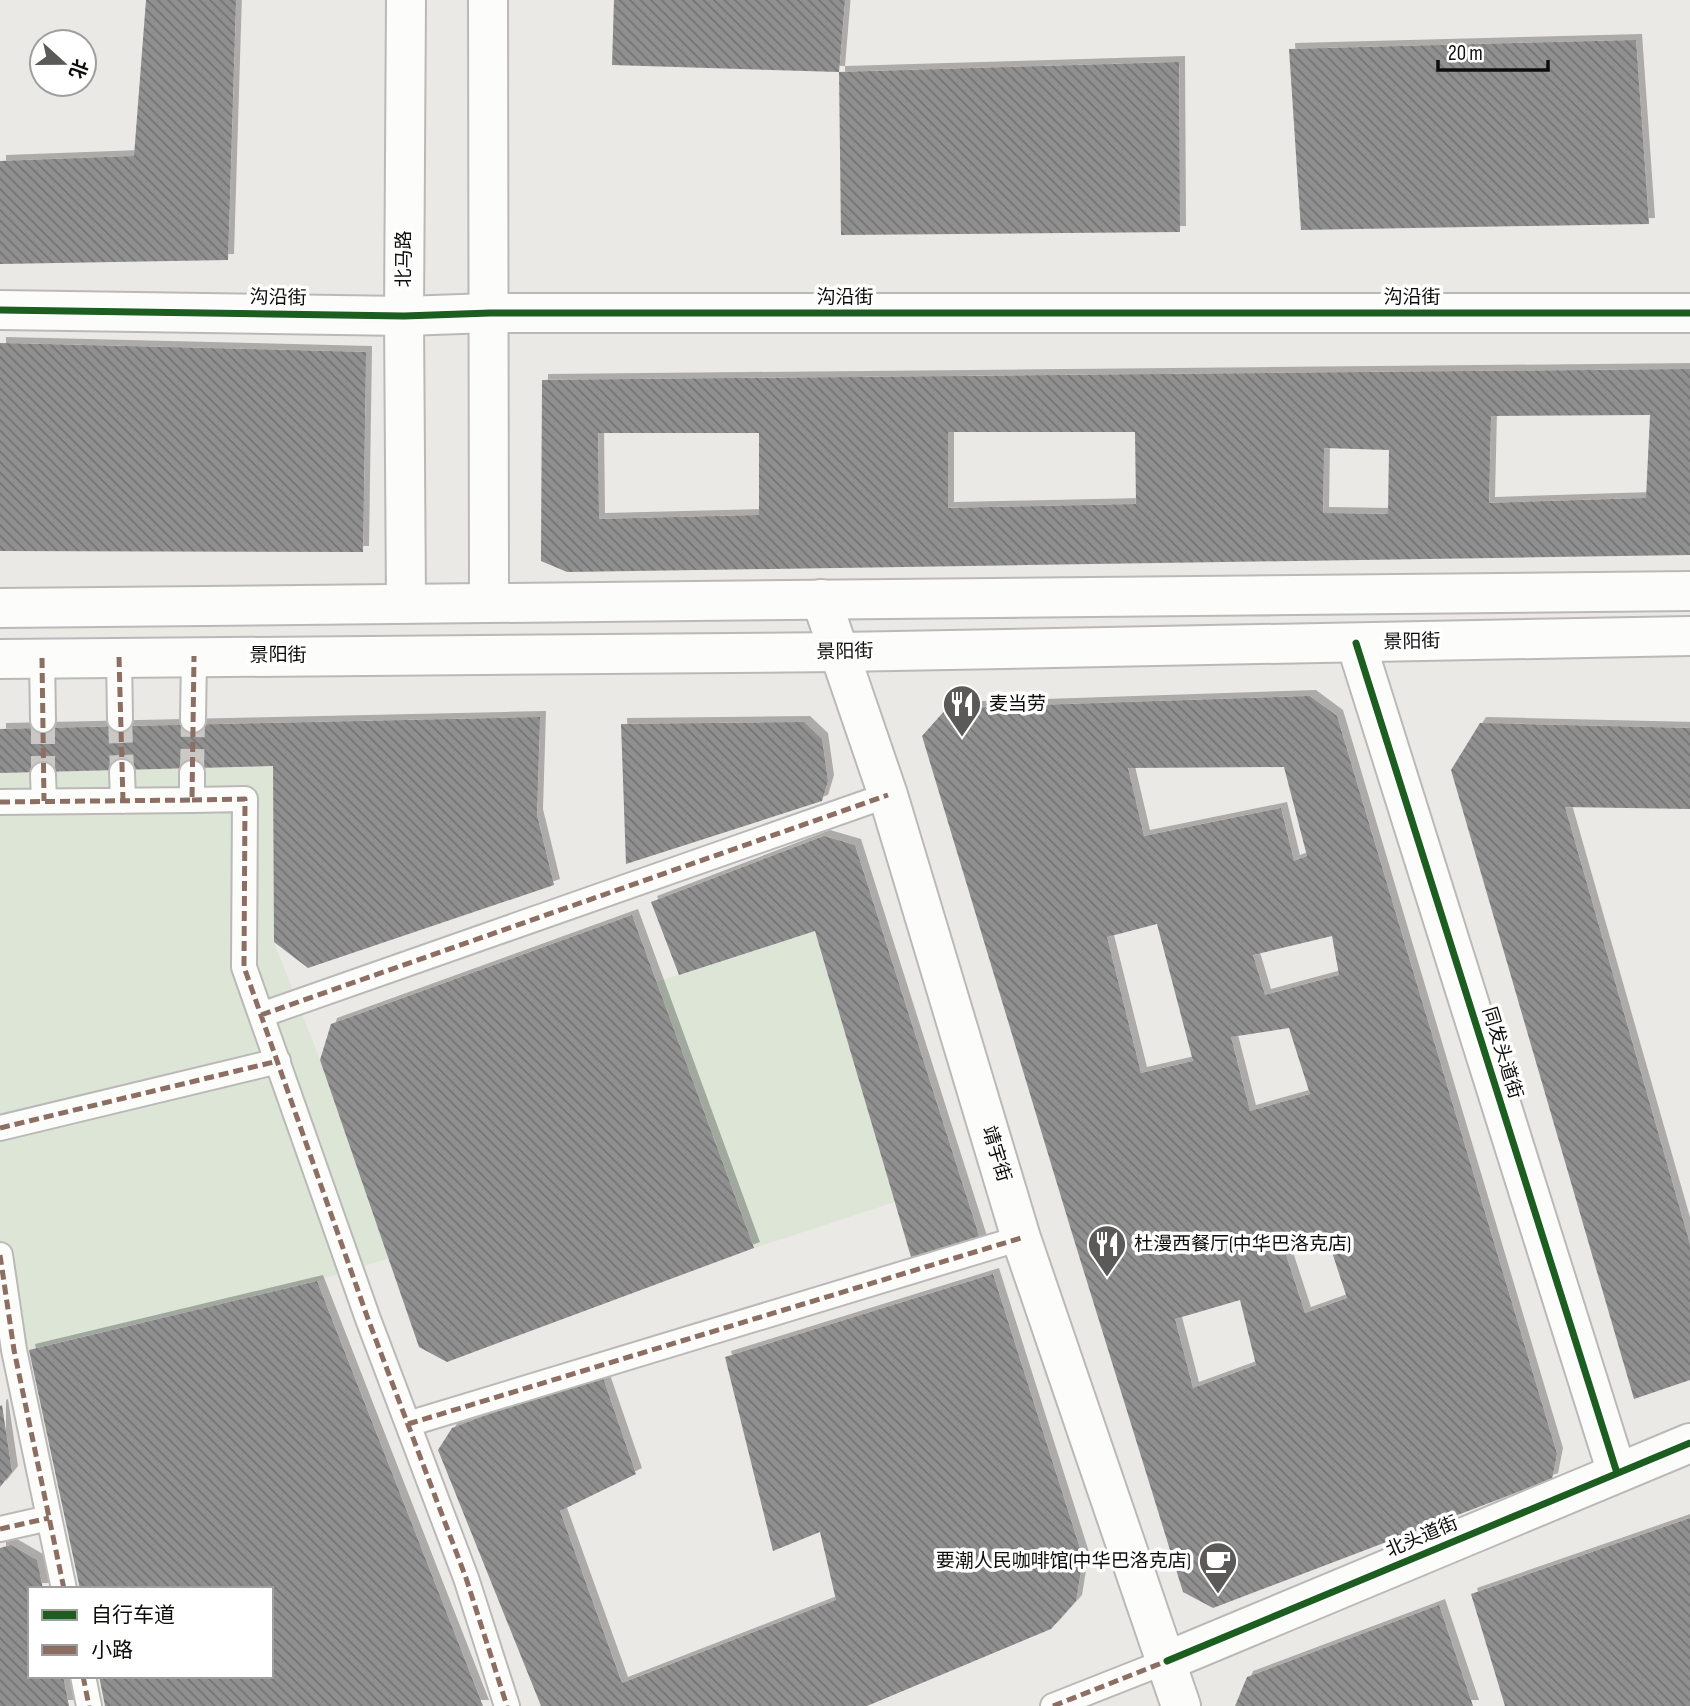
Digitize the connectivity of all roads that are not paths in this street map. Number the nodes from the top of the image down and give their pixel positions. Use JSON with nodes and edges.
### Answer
{"nodes":[{"id":1,"x":406,"y":0,"type":"edge"},
{"id":2,"x":488,"y":0,"type":"edge"},
{"id":3,"x":0,"y":310,"type":"edge"},
{"id":4,"x":490,"y":313,"type":"junction"},
{"id":5,"x":1690,"y":313,"type":"edge"},
{"id":6,"x":404,"y":316,"type":"junction"},
{"id":7,"x":1690,"y":591,"type":"edge"},
{"id":8,"x":821,"y":599,"type":"junction"},
{"id":9,"x":489,"y":602,"type":"junction"},
{"id":10,"x":406,"y":603,"type":"junction"},
{"id":11,"x":0,"y":608,"type":"edge"},
{"id":12,"x":1690,"y":636,"type":"edge"},
{"id":13,"x":1356,"y":643,"type":"junction"},
{"id":14,"x":839,"y":652,"type":"junction"},
{"id":15,"x":194,"y":656,"type":"junction"},
{"id":16,"x":119,"y":657,"type":"junction"},
{"id":17,"x":42,"y":658,"type":"junction"},
{"id":18,"x":0,"y":659,"type":"edge"},
{"id":19,"x":120,"y":719,"type":"tunnel mouth"},
{"id":20,"x":43,"y":720,"type":"tunnel mouth"},
{"id":21,"x":193,"y":720,"type":"tunnel mouth"},
{"id":22,"x":122,"y":772,"type":"tunnel mouth"},
{"id":23,"x":192,"y":773,"type":"tunnel mouth"},
{"id":24,"x":43,"y":775,"type":"tunnel mouth"},
{"id":25,"x":888,"y":795,"type":"junction"},
{"id":26,"x":192,"y":800,"type":"junction"},
{"id":27,"x":44,"y":801,"type":"junction"},
{"id":28,"x":122,"y":801,"type":"junction"},
{"id":29,"x":0,"y":802,"type":"edge"},
{"id":30,"x":261,"y":1015,"type":"junction"},
{"id":31,"x":278,"y":1061,"type":"junction"},
{"id":32,"x":0,"y":1128,"type":"edge"},
{"id":33,"x":1021,"y":1238,"type":"junction"},
{"id":34,"x":0,"y":1255,"type":"edge"},
{"id":35,"x":408,"y":1424,"type":"junction"},
{"id":36,"x":1690,"y":1443,"type":"edge"},
{"id":37,"x":1617,"y":1474,"type":"junction"},
{"id":38,"x":49,"y":1518,"type":"junction"},
{"id":39,"x":0,"y":1529,"type":"edge"},
{"id":40,"x":64,"y":1587,"type":"edge"},
{"id":41,"x":1167,"y":1661,"type":"junction"},
{"id":42,"x":83,"y":1678,"type":"edge"},
{"id":43,"x":89,"y":1706,"type":"edge"},
{"id":44,"x":507,"y":1706,"type":"edge"},
{"id":45,"x":1054,"y":1706,"type":"edge"},
{"id":46,"x":1181,"y":1706,"type":"edge"}],
"edges":[{"from":1,"to":6,"type":"main road","name":"北马路"},
{"from":2,"to":4,"type":"main road"},
{"from":3,"to":6,"type":"main road","name":"沟沿街"},
{"from":4,"to":5,"type":"main road","name":"沟沿街"},
{"from":4,"to":6,"type":"main road","name":"沟沿街"},
{"from":4,"to":9,"type":"main road"},
{"from":6,"to":10,"type":"main road","name":"北马路"},
{"from":7,"to":8,"type":"main road"},
{"from":8,"to":9,"type":"main road"},
{"from":8,"to":14,"type":"main road","name":"靖宇街"},
{"from":9,"to":10,"type":"main road"},
{"from":10,"to":11,"type":"main road"},
{"from":12,"to":13,"type":"main road","name":"景阳街"},
{"from":13,"to":14,"type":"main road","name":"景阳街"},
{"from":13,"to":37,"type":"main road","name":"同发头道街"},
{"from":14,"to":15,"type":"main road","name":"景阳街"},
{"from":14,"to":25,"type":"main road","name":"靖宇街"},
{"from":15,"to":16,"type":"main road","name":"景阳街"},
{"from":15,"to":21,"type":"street"},
{"from":16,"to":17,"type":"main road","name":"景阳街"},
{"from":16,"to":19,"type":"street"},
{"from":17,"to":18,"type":"main road","name":"景阳街"},
{"from":17,"to":20,"type":"street"},
{"from":22,"to":28,"type":"street"},
{"from":23,"to":26,"type":"street"},
{"from":24,"to":27,"type":"street"},
{"from":25,"to":30,"type":"street"},
{"from":25,"to":33,"type":"main road","name":"靖宇街"},
{"from":26,"to":28,"type":"street"},
{"from":26,"to":30,"type":"street"},
{"from":27,"to":28,"type":"street"},
{"from":27,"to":29,"type":"street"},
{"from":30,"to":31,"type":"street"},
{"from":31,"to":32,"type":"street"},
{"from":31,"to":35,"type":"street"},
{"from":33,"to":35,"type":"street"},
{"from":33,"to":41,"type":"main road","name":"靖宇街"},
{"from":34,"to":38,"type":"street"},
{"from":35,"to":44,"type":"street"},
{"from":36,"to":37,"type":"main road","name":"北头道街"},
{"from":37,"to":41,"type":"main road","name":"北头道街"},
{"from":38,"to":39,"type":"street"},
{"from":38,"to":40,"type":"street"},
{"from":41,"to":45,"type":"street"},
{"from":41,"to":46,"type":"main road","name":"靖宇街"},
{"from":42,"to":43,"type":"street"}]}
